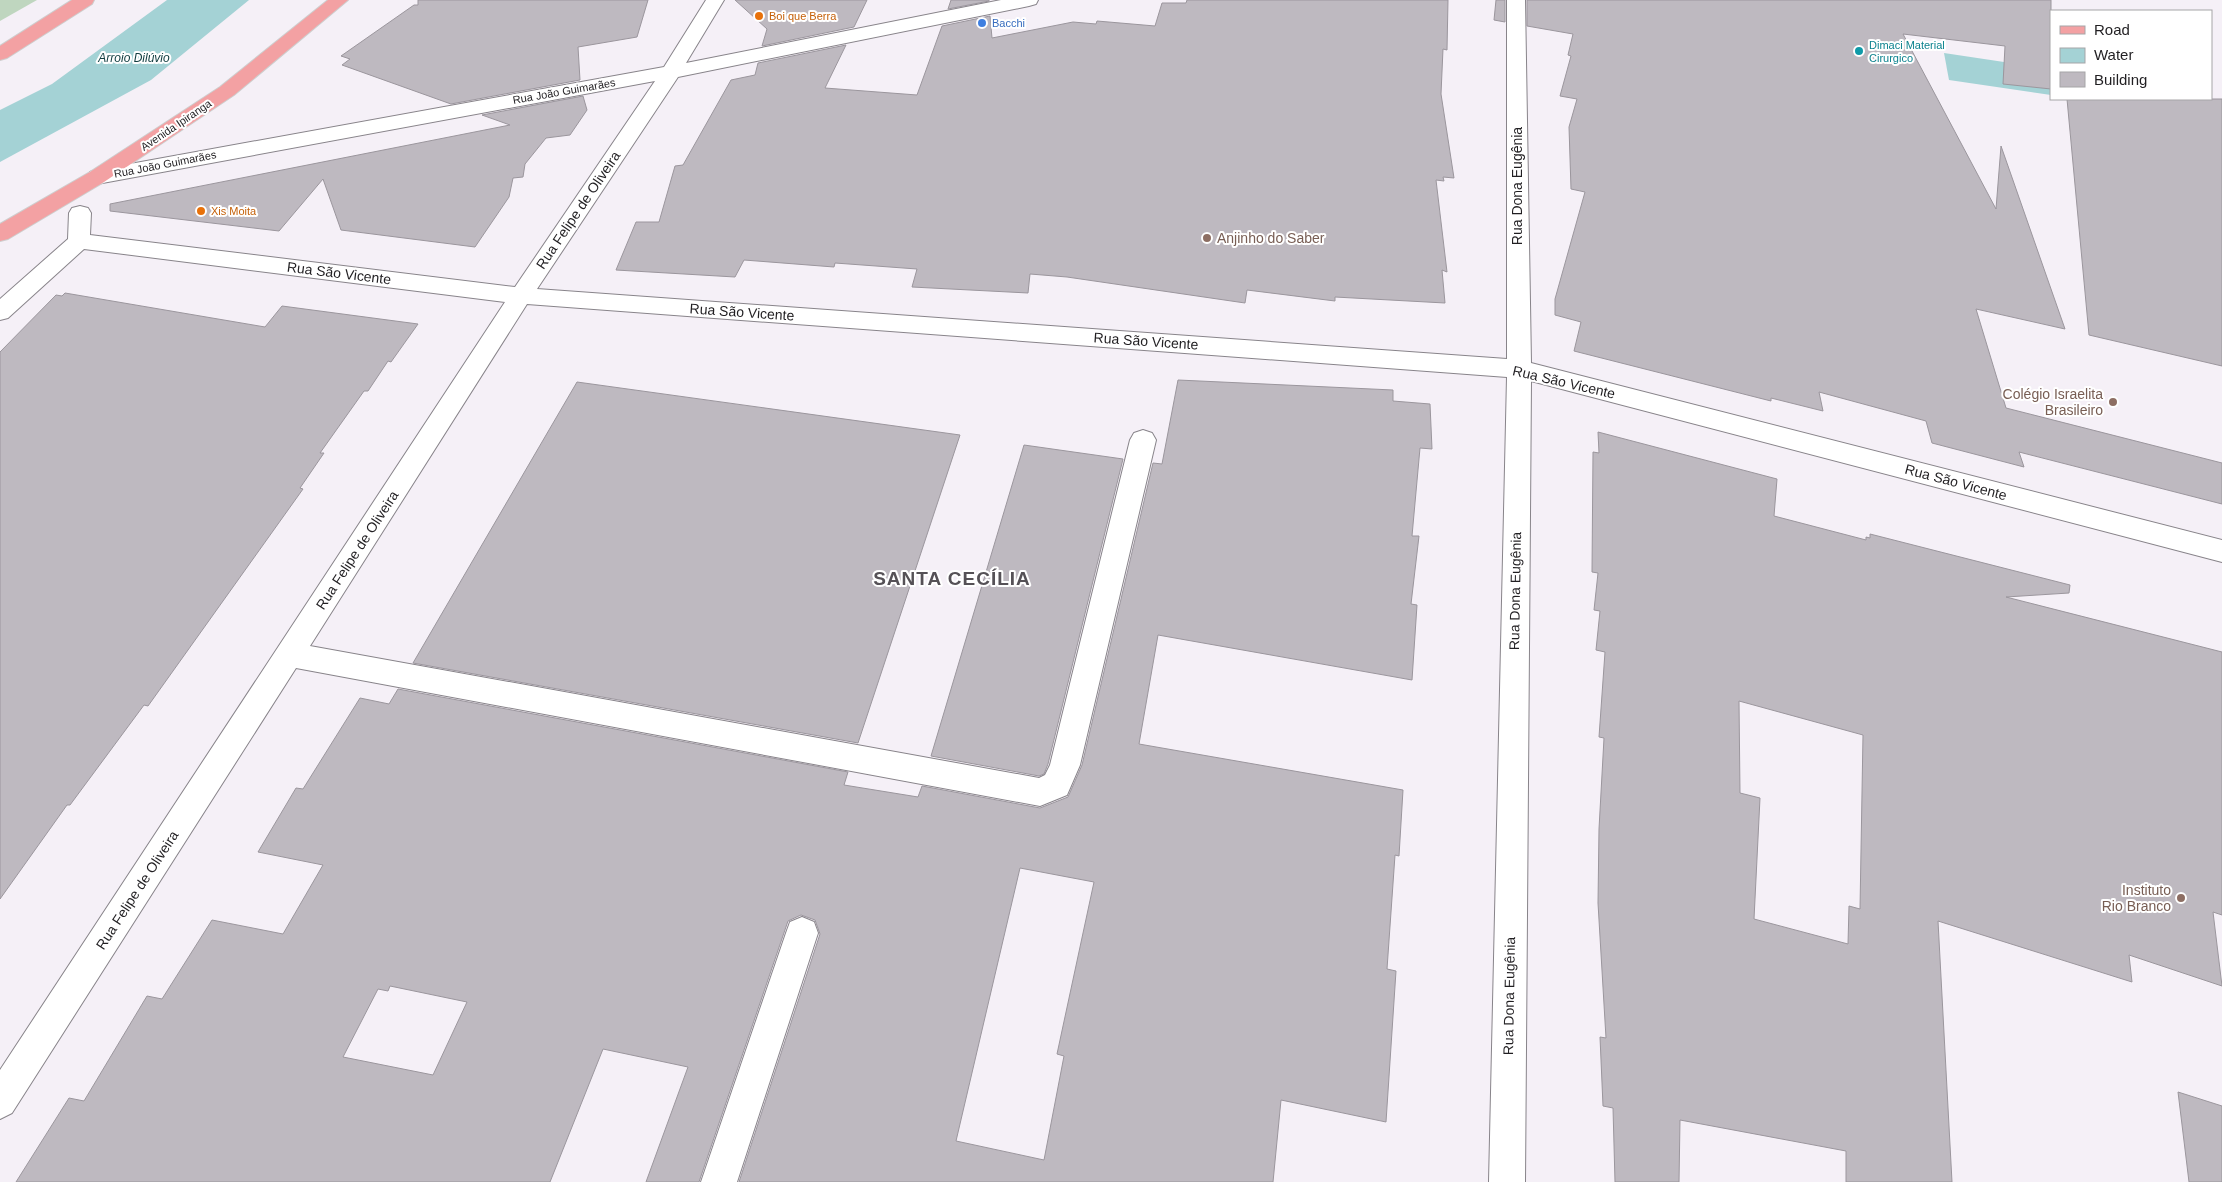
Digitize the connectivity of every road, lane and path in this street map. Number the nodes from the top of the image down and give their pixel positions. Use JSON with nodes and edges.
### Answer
{"nodes":[{"id":1,"x":85,"y":0,"type":"edge"},
{"id":2,"x":339,"y":0,"type":"edge"},
{"id":3,"x":715,"y":0,"type":"edge"},
{"id":4,"x":1029,"y":0,"type":"edge"},
{"id":5,"x":1516,"y":0,"type":"edge"},
{"id":6,"x":0,"y":54,"type":"edge"},
{"id":7,"x":671,"y":72,"type":"junction"},
{"id":8,"x":97,"y":177,"type":"junction"},
{"id":9,"x":80,"y":213,"type":"dead end"},
{"id":10,"x":0,"y":234,"type":"edge"},
{"id":11,"x":79,"y":240,"type":"junction"},
{"id":12,"x":521,"y":296,"type":"junction"},
{"id":13,"x":0,"y":312,"type":"edge"},
{"id":14,"x":1519,"y":369,"type":"junction"},
{"id":15,"x":1143,"y":440,"type":"dead end"},
{"id":16,"x":2222,"y":551,"type":"edge"},
{"id":17,"x":290,"y":654,"type":"junction"},
{"id":18,"x":802,"y":932,"type":"dead end"},
{"id":19,"x":0,"y":1101,"type":"edge"},
{"id":20,"x":720,"y":1182,"type":"edge"},
{"id":21,"x":1507,"y":1182,"type":"edge"}],
"edges":[{"from":1,"to":6,"type":"main road"},
{"from":2,"to":8,"type":"main road","name":"Avenida Ipiranga"},
{"from":3,"to":7,"type":"street","name":"Rua Felipe de Oliveira"},
{"from":4,"to":7,"type":"street","name":"Rua João Guimarães"},
{"from":5,"to":14,"type":"street","name":"Rua Dona Eugênia"},
{"from":7,"to":8,"type":"street","name":"Rua João Guimarães"},
{"from":7,"to":12,"type":"street","name":"Rua Felipe de Oliveira"},
{"from":8,"to":10,"type":"main road","name":"Avenida Ipiranga"},
{"from":9,"to":11,"type":"street"},
{"from":11,"to":12,"type":"street","name":"Rua São Vicente"},
{"from":11,"to":13,"type":"street"},
{"from":12,"to":14,"type":"street","name":"Rua São Vicente"},
{"from":12,"to":17,"type":"street","name":"Rua Felipe de Oliveira"},
{"from":14,"to":16,"type":"street","name":"Rua São Vicente"},
{"from":14,"to":21,"type":"street","name":"Rua Dona Eugênia"},
{"from":15,"to":17,"type":"street"},
{"from":17,"to":19,"type":"street","name":"Rua Felipe de Oliveira"},
{"from":18,"to":20,"type":"street"}]}
